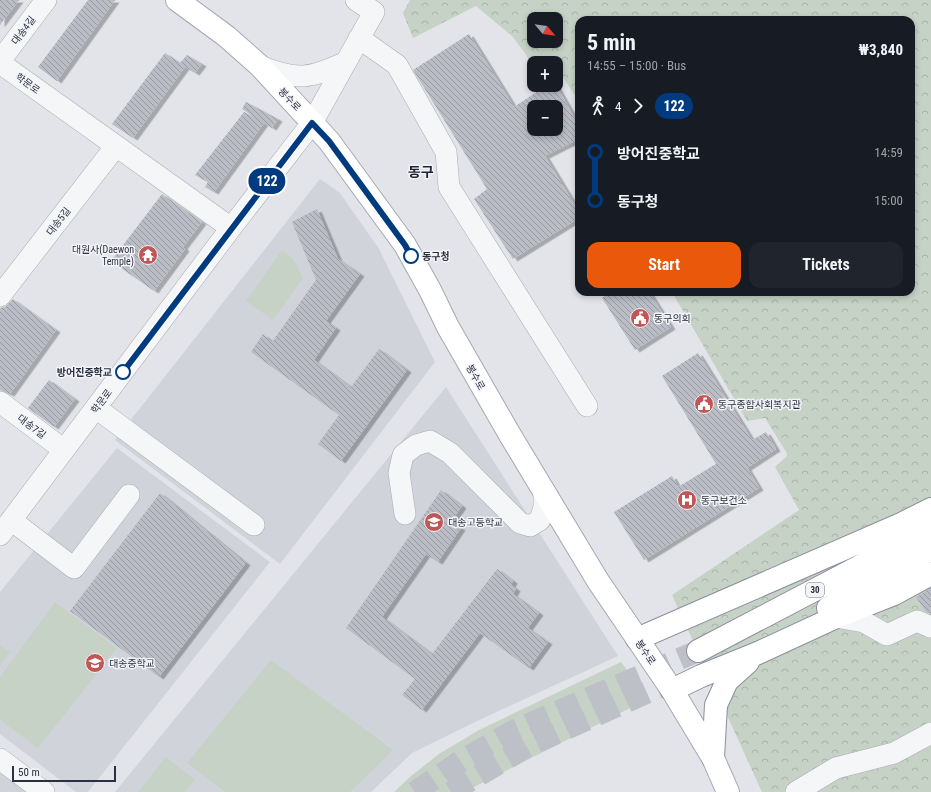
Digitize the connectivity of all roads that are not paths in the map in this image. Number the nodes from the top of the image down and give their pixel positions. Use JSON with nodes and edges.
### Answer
{"nodes":[{"id":1,"x":46,"y":0,"type":"edge"},
{"id":2,"x":177,"y":0,"type":"edge"},
{"id":3,"x":356,"y":0,"type":"edge"},
{"id":4,"x":377,"y":6,"type":"edge"},
{"id":5,"x":359,"y":38,"type":"junction"},
{"id":6,"x":0,"y":62,"type":"edge"},
{"id":7,"x":346,"y":62,"type":"junction"},
{"id":8,"x":260,"y":66,"type":"junction"},
{"id":9,"x":312,"y":123,"type":"junction"},
{"id":10,"x":116,"y":146,"type":"junction"},
{"id":11,"x":231,"y":228,"type":"junction"},
{"id":12,"x":0,"y":296,"type":"edge"},
{"id":13,"x":0,"y":402,"type":"edge"},
{"id":14,"x":587,"y":406,"type":"dead end"},
{"id":15,"x":96,"y":408,"type":"junction"},
{"id":16,"x":64,"y":450,"type":"junction"},
{"id":17,"x":544,"y":491,"type":"junction"},
{"id":18,"x":129,"y":495,"type":"dead end"},
{"id":19,"x":931,"y":509,"type":"edge"},
{"id":20,"x":405,"y":514,"type":"dead end"},
{"id":21,"x":254,"y":525,"type":"dead end"},
{"id":22,"x":6,"y":527,"type":"edge"},
{"id":23,"x":931,"y":528,"type":"edge"},
{"id":24,"x":931,"y":550,"type":"edge"},
{"id":25,"x":931,"y":574,"type":"edge"},
{"id":26,"x":836,"y":617,"type":"junction"},
{"id":27,"x":931,"y":627,"type":"edge"},
{"id":28,"x":637,"y":639,"type":"junction"},
{"id":29,"x":758,"y":653,"type":"junction"},
{"id":30,"x":672,"y":690,"type":"junction"},
{"id":31,"x":931,"y":733,"type":"edge"},
{"id":32,"x":713,"y":758,"type":"junction"},
{"id":33,"x":0,"y":759,"type":"edge"},
{"id":34,"x":44,"y":792,"type":"edge"},
{"id":35,"x":728,"y":792,"type":"edge"},
{"id":36,"x":796,"y":792,"type":"edge"}],
"edges":[{"from":1,"to":6,"type":"street","name":"대송4길"},
{"from":2,"to":8,"type":"main road","name":"봉수로"},
{"from":3,"to":4,"type":"street"},
{"from":4,"to":5,"type":"street","name":"학문로"},
{"from":5,"to":7,"type":"street","name":"학문로"},
{"from":5,"to":14,"type":"street"},
{"from":6,"to":10,"type":"street","name":"학문로"},
{"from":7,"to":8,"type":"street"},
{"from":7,"to":9,"type":"street","name":"학문로"},
{"from":8,"to":9,"type":"main road","name":"봉수로"},
{"from":9,"to":11,"type":"street","name":"학문로"},
{"from":9,"to":17,"type":"main road","name":"봉수로"},
{"from":10,"to":11,"type":"street","name":"학문로"},
{"from":10,"to":12,"type":"street","name":"대송5길"},
{"from":11,"to":15,"type":"street","name":"학문로"},
{"from":13,"to":16,"type":"street","name":"대송7길"},
{"from":15,"to":16,"type":"street","name":"학문로"},
{"from":15,"to":21,"type":"street"},
{"from":16,"to":22,"type":"street","name":"학문로"},
{"from":17,"to":20,"type":"street"},
{"from":17,"to":28,"type":"main road","name":"봉수로"},
{"from":18,"to":22,"type":"street"},
{"from":19,"to":28,"type":"main road"},
{"from":23,"to":24,"type":"main road","number":"30"},
{"from":25,"to":26,"type":"main road"},
{"from":26,"to":27,"type":"street"},
{"from":26,"to":29,"type":"main road"},
{"from":28,"to":30,"type":"main road","name":"봉수로"},
{"from":29,"to":30,"type":"main road"},
{"from":29,"to":32,"type":"main road"},
{"from":30,"to":32,"type":"main road","name":"봉수로"},
{"from":31,"to":36,"type":"street"},
{"from":32,"to":35,"type":"main road","name":"봉수로"},
{"from":33,"to":34,"type":"street"}]}
